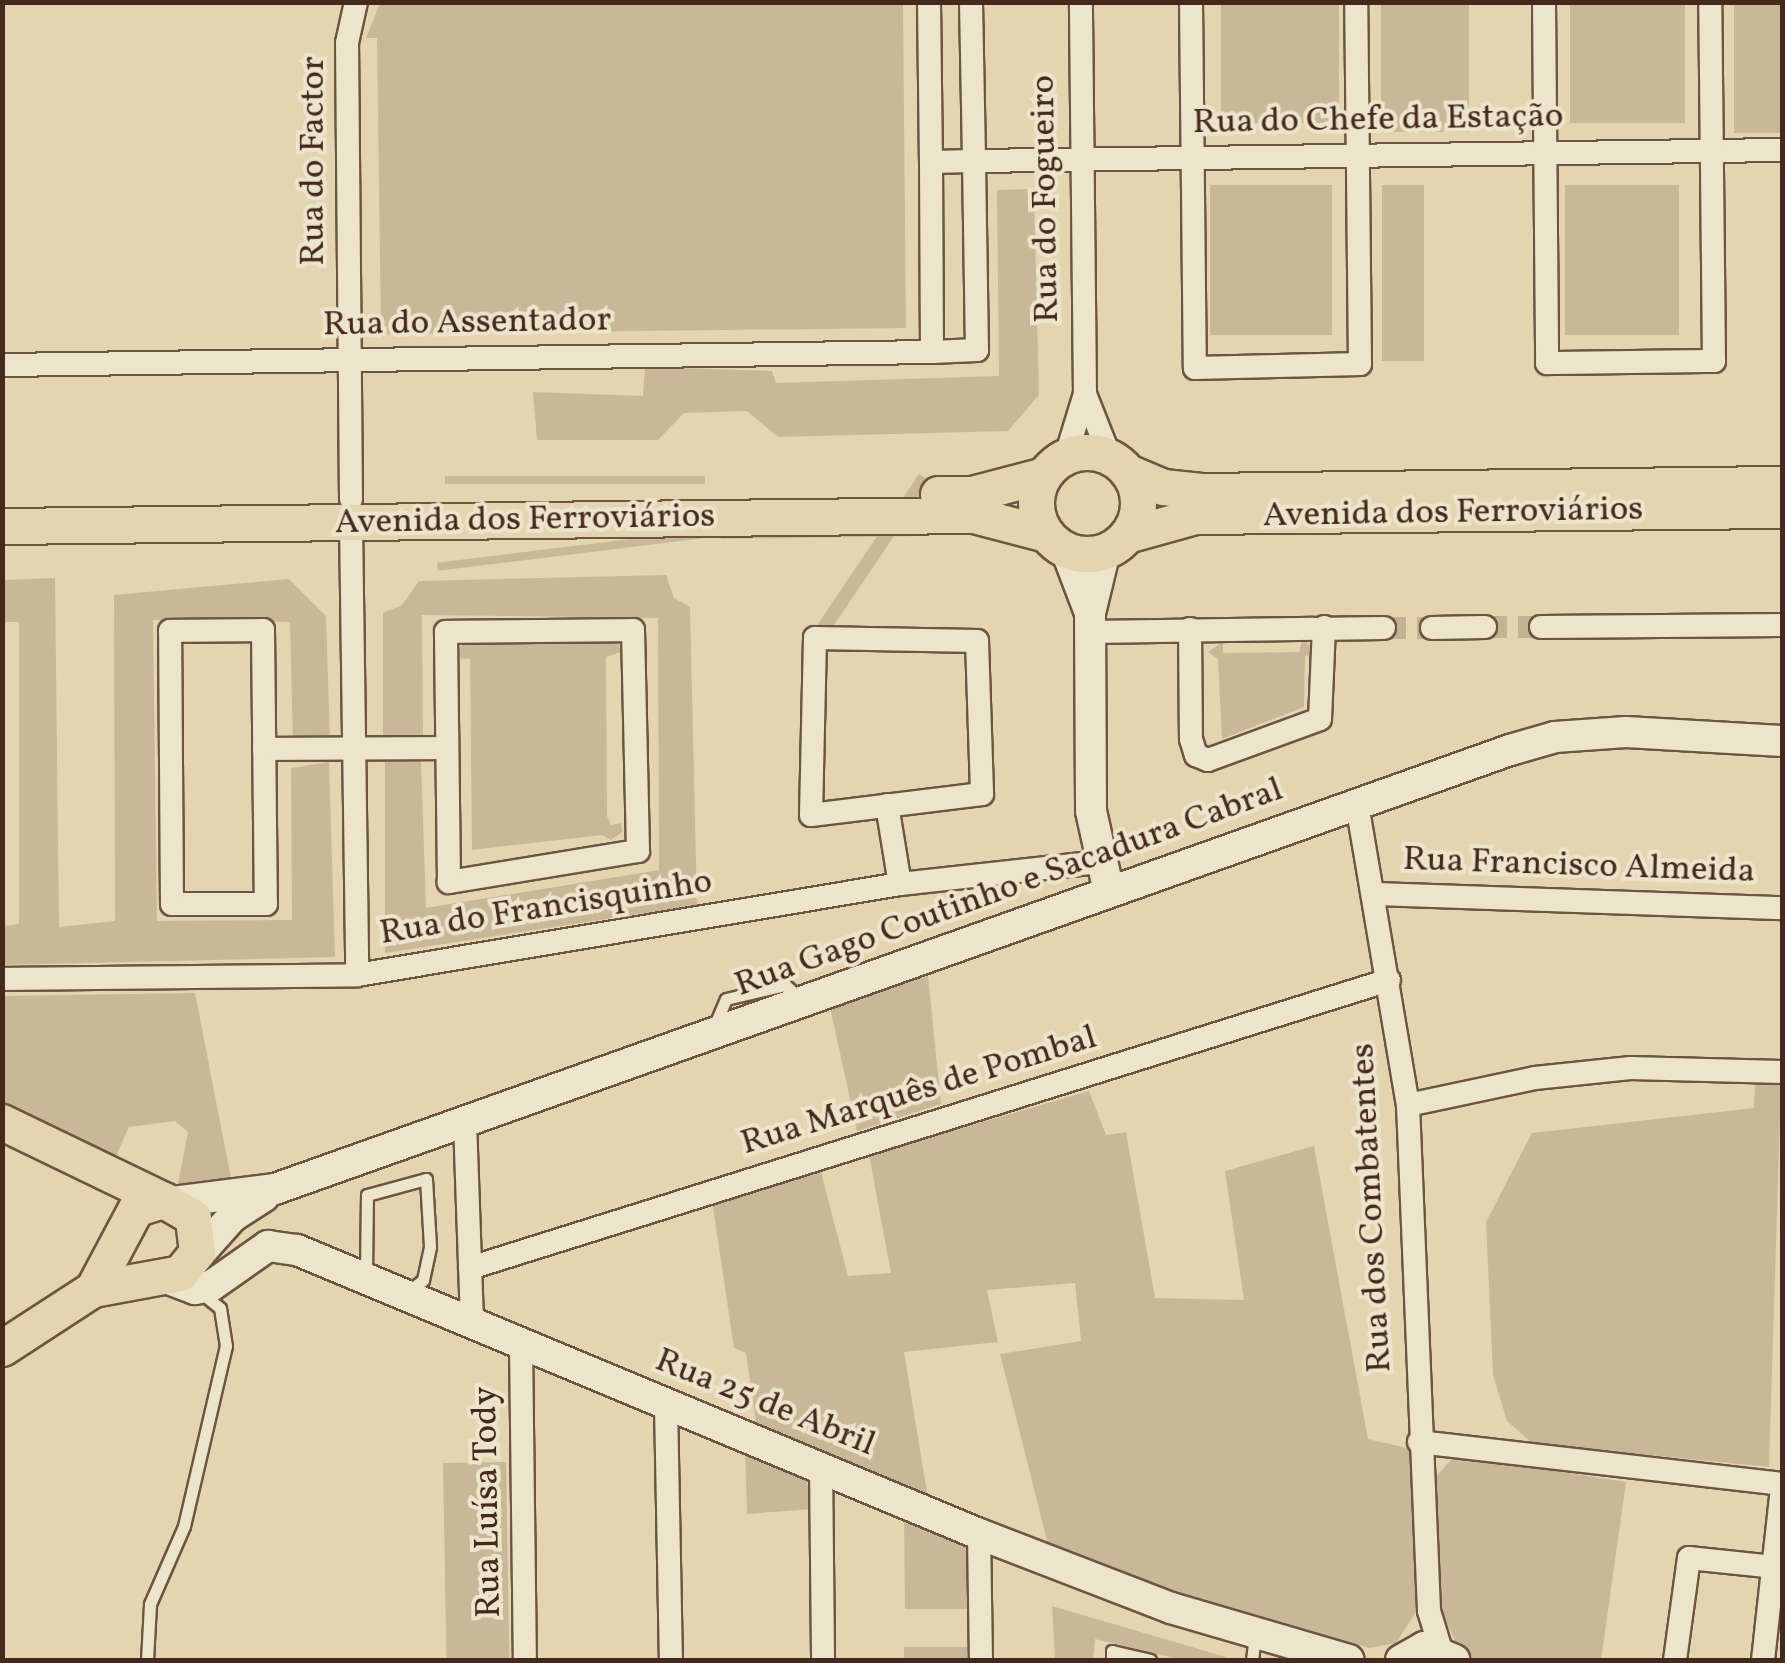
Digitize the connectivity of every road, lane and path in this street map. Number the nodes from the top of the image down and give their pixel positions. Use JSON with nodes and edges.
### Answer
{"nodes":[{"id":1,"x":356,"y":2,"type":"edge"},
{"id":2,"x":929,"y":2,"type":"edge"},
{"id":3,"x":972,"y":2,"type":"edge"},
{"id":4,"x":1081,"y":2,"type":"edge"},
{"id":5,"x":1191,"y":2,"type":"edge"},
{"id":6,"x":1356,"y":2,"type":"edge"},
{"id":7,"x":1544,"y":2,"type":"edge"},
{"id":8,"x":1710,"y":2,"type":"edge"},
{"id":9,"x":1782,"y":150,"type":"edge"},
{"id":10,"x":1712,"y":151,"type":"junction"},
{"id":11,"x":1546,"y":153,"type":"junction"},
{"id":12,"x":1359,"y":156,"type":"junction"},
{"id":13,"x":1192,"y":158,"type":"junction"},
{"id":14,"x":1082,"y":159,"type":"junction"},
{"id":15,"x":974,"y":161,"type":"junction"},
{"id":16,"x":932,"y":162,"type":"junction"},
{"id":17,"x":932,"y":352,"type":"junction"},
{"id":18,"x":350,"y":359,"type":"junction"},
{"id":19,"x":2,"y":365,"type":"edge"},
{"id":20,"x":1086,"y":394,"type":"junction"},
{"id":21,"x":1119,"y":464,"type":"junction"},
{"id":22,"x":1055,"y":465,"type":"junction"},
{"id":23,"x":1782,"y":484,"type":"edge"},
{"id":24,"x":2,"y":504,"type":"edge"},
{"id":25,"x":1782,"y":510,"type":"edge"},
{"id":26,"x":351,"y":511,"type":"junction"},
{"id":27,"x":2,"y":526,"type":"edge"},
{"id":28,"x":1056,"y":542,"type":"junction"},
{"id":29,"x":1116,"y":543,"type":"junction"},
{"id":30,"x":1090,"y":623,"type":"junction"},
{"id":31,"x":1782,"y":624,"type":"edge"},
{"id":32,"x":1485,"y":627,"type":"tunnel mouth"},
{"id":33,"x":1542,"y":627,"type":"tunnel mouth"},
{"id":34,"x":1324,"y":628,"type":"junction"},
{"id":35,"x":1384,"y":628,"type":"tunnel mouth"},
{"id":36,"x":1432,"y":628,"type":"tunnel mouth"},
{"id":37,"x":1190,"y":630,"type":"junction"},
{"id":38,"x":1782,"y":740,"type":"edge"},
{"id":39,"x":447,"y":748,"type":"junction"},
{"id":40,"x":264,"y":749,"type":"junction"},
{"id":41,"x":354,"y":750,"type":"junction"},
{"id":42,"x":1358,"y":804,"type":"junction"},
{"id":43,"x":887,"y":806,"type":"junction"},
{"id":44,"x":1099,"y":862,"type":"junction"},
{"id":45,"x":900,"y":884,"type":"junction"},
{"id":46,"x":1109,"y":892,"type":"junction"},
{"id":47,"x":1373,"y":894,"type":"junction"},
{"id":48,"x":1782,"y":908,"type":"edge"},
{"id":49,"x":357,"y":975,"type":"junction"},
{"id":50,"x":2,"y":980,"type":"edge"},
{"id":51,"x":1390,"y":980,"type":"junction"},
{"id":52,"x":1782,"y":1072,"type":"edge"},
{"id":53,"x":1408,"y":1104,"type":"junction"},
{"id":54,"x":465,"y":1120,"type":"junction"},
{"id":55,"x":2,"y":1122,"type":"edge"},
{"id":56,"x":76,"y":1160,"type":"junction"},
{"id":57,"x":275,"y":1188,"type":"junction"},
{"id":58,"x":168,"y":1201,"type":"junction"},
{"id":59,"x":121,"y":1235,"type":"junction"},
{"id":60,"x":470,"y":1268,"type":"junction"},
{"id":61,"x":176,"y":1277,"type":"junction"},
{"id":62,"x":366,"y":1282,"type":"junction"},
{"id":63,"x":93,"y":1289,"type":"junction"},
{"id":64,"x":402,"y":1296,"type":"junction"},
{"id":65,"x":472,"y":1324,"type":"junction"},
{"id":66,"x":521,"y":1343,"type":"junction"},
{"id":67,"x":2,"y":1348,"type":"edge"},
{"id":68,"x":666,"y":1404,"type":"junction"},
{"id":69,"x":1419,"y":1442,"type":"junction"},
{"id":70,"x":820,"y":1464,"type":"junction"},
{"id":71,"x":1782,"y":1485,"type":"edge"},
{"id":72,"x":979,"y":1534,"type":"junction"},
{"id":73,"x":1774,"y":1566,"type":"junction"},
{"id":74,"x":1254,"y":1646,"type":"edge"},
{"id":75,"x":1297,"y":1652,"type":"edge"},
{"id":76,"x":1770,"y":1653,"type":"edge"},
{"id":77,"x":1422,"y":1656,"type":"edge"},
{"id":78,"x":147,"y":1660,"type":"edge"},
{"id":79,"x":525,"y":1660,"type":"edge"},
{"id":80,"x":671,"y":1660,"type":"edge"},
{"id":81,"x":823,"y":1660,"type":"edge"},
{"id":82,"x":981,"y":1660,"type":"edge"},
{"id":83,"x":1112,"y":1660,"type":"edge"},
{"id":84,"x":1150,"y":1660,"type":"edge"},
{"id":85,"x":1348,"y":1660,"type":"edge"},
{"id":86,"x":1676,"y":1660,"type":"edge"}],
"edges":[{"from":1,"to":18,"type":"street","name":"Rua do Factor"},
{"from":2,"to":16,"type":"street"},
{"from":3,"to":15,"type":"street","name":"Rua do Assentador"},
{"from":4,"to":14,"type":"street","name":"Rua do Fogueiro"},
{"from":5,"to":13,"type":"street"},
{"from":6,"to":12,"type":"street"},
{"from":7,"to":11,"type":"street"},
{"from":8,"to":10,"type":"street"},
{"from":9,"to":10,"type":"street","name":"Rua do Chefe da Estação"},
{"from":10,"to":11,"type":"street","name":"Rua do Chefe da Estação"},
{"from":10,"to":11,"type":"street"},
{"from":11,"to":12,"type":"street","name":"Rua do Chefe da Estação"},
{"from":12,"to":13,"type":"street","name":"Rua do Chefe da Estação"},
{"from":12,"to":13,"type":"street"},
{"from":13,"to":14,"type":"street","name":"Rua do Chefe da Estação"},
{"from":14,"to":15,"type":"street","name":"Rua do Chefe da Estação"},
{"from":14,"to":20,"type":"street","name":"Rua do Fogueiro"},
{"from":15,"to":16,"type":"street"},
{"from":15,"to":17,"type":"street","name":"Rua do Assentador"},
{"from":16,"to":17,"type":"street"},
{"from":17,"to":18,"type":"street","name":"Rua do Assentador"},
{"from":18,"to":19,"type":"street","name":"Rua do Assentador"},
{"from":18,"to":26,"type":"street","name":"Rua do Factor"},
{"from":20,"to":21,"type":"street"},
{"from":20,"to":22,"type":"street"},
{"from":21,"to":22,"type":"main road","name":"Avenida dos Ferroviários"},
{"from":21,"to":23,"type":"main road","name":"Avenida dos Ferroviários"},
{"from":21,"to":29,"type":"main road"},
{"from":22,"to":26,"type":"main road","name":"Avenida dos Ferroviários"},
{"from":22,"to":28,"type":"main road"},
{"from":24,"to":26,"type":"main road","name":"Avenida dos Ferroviários"},
{"from":25,"to":29,"type":"main road","name":"Avenida dos Ferroviários"},
{"from":26,"to":27,"type":"main road","name":"Avenida dos Ferroviários"},
{"from":26,"to":28,"type":"main road","name":"Avenida dos Ferroviários"},
{"from":26,"to":41,"type":"street","name":"Rua do Factor"},
{"from":28,"to":29,"type":"main road","name":"Avenida dos Ferroviários"},
{"from":28,"to":30,"type":"street"},
{"from":29,"to":30,"type":"street"},
{"from":30,"to":37,"type":"street"},
{"from":30,"to":44,"type":"street"},
{"from":31,"to":33,"type":"street"},
{"from":32,"to":36,"type":"street"},
{"from":34,"to":35,"type":"street"},
{"from":34,"to":37,"type":"street"},
{"from":34,"to":37,"type":"street"},
{"from":38,"to":42,"type":"street","name":"Rua Gago Coutinho e Sacadura Cabral"},
{"from":39,"to":39,"type":"street"},
{"from":39,"to":41,"type":"street"},
{"from":40,"to":40,"type":"street"},
{"from":40,"to":41,"type":"street"},
{"from":41,"to":49,"type":"street","name":"Rua do Factor"},
{"from":42,"to":46,"type":"street","name":"Rua Gago Coutinho e Sacadura Cabral"},
{"from":42,"to":47,"type":"street","name":"Rua dos Combatentes"},
{"from":43,"to":43,"type":"street"},
{"from":43,"to":45,"type":"street"},
{"from":44,"to":45,"type":"street","name":"Rua do Francisquinho"},
{"from":44,"to":46,"type":"street"},
{"from":45,"to":49,"type":"street","name":"Rua do Francisquinho"},
{"from":46,"to":54,"type":"street","name":"Rua Gago Coutinho e Sacadura Cabral"},
{"from":47,"to":48,"type":"street","name":"Rua Francisco Almeida"},
{"from":47,"to":51,"type":"street","name":"Rua dos Combatentes"},
{"from":49,"to":50,"type":"street","name":"Rua do Francisquinho"},
{"from":51,"to":53,"type":"street","name":"Rua dos Combatentes"},
{"from":51,"to":60,"type":"street","name":"Rua Marquês de Pombal"},
{"from":52,"to":53,"type":"street"},
{"from":53,"to":69,"type":"street","name":"Rua dos Combatentes"},
{"from":54,"to":57,"type":"street","name":"Rua Gago Coutinho e Sacadura Cabral"},
{"from":54,"to":60,"type":"street"},
{"from":55,"to":56,"type":"main road"},
{"from":56,"to":58,"type":"main road"},
{"from":56,"to":59,"type":"main road"},
{"from":57,"to":58,"type":"street","name":"Rua Gago Coutinho e Sacadura Cabral"},
{"from":57,"to":61,"type":"street","name":"Rua Gago Coutinho e Sacadura Cabral"},
{"from":58,"to":59,"type":"main road"},
{"from":58,"to":61,"type":"main road"},
{"from":59,"to":61,"type":"main road"},
{"from":59,"to":63,"type":"main road"},
{"from":60,"to":65,"type":"street"},
{"from":61,"to":62,"type":"street","name":"Rua 25 de Abril"},
{"from":61,"to":63,"type":"main road"},
{"from":61,"to":78,"type":"lane"},
{"from":62,"to":64,"type":"street","name":"Rua 25 de Abril"},
{"from":62,"to":64,"type":"lane"},
{"from":63,"to":67,"type":"main road"},
{"from":64,"to":65,"type":"street","name":"Rua 25 de Abril"},
{"from":65,"to":66,"type":"street","name":"Rua 25 de Abril"},
{"from":66,"to":68,"type":"street","name":"Rua 25 de Abril"},
{"from":66,"to":79,"type":"street","name":"Rua Luísa Tody"},
{"from":68,"to":70,"type":"street","name":"Rua 25 de Abril"},
{"from":68,"to":80,"type":"street"},
{"from":69,"to":71,"type":"street"},
{"from":69,"to":77,"type":"street","name":"Rua dos Combatentes"},
{"from":70,"to":72,"type":"street","name":"Rua 25 de Abril"},
{"from":70,"to":81,"type":"street"},
{"from":71,"to":73,"type":"street"},
{"from":72,"to":74,"type":"street","name":"Rua 25 de Abril"},
{"from":72,"to":82,"type":"street"},
{"from":73,"to":76,"type":"street"},
{"from":73,"to":86,"type":"street"},
{"from":74,"to":75,"type":"street","name":"Rua 25 de Abril"},
{"from":75,"to":85,"type":"street","name":"Rua 25 de Abril"},
{"from":83,"to":84,"type":"lane"}]}
